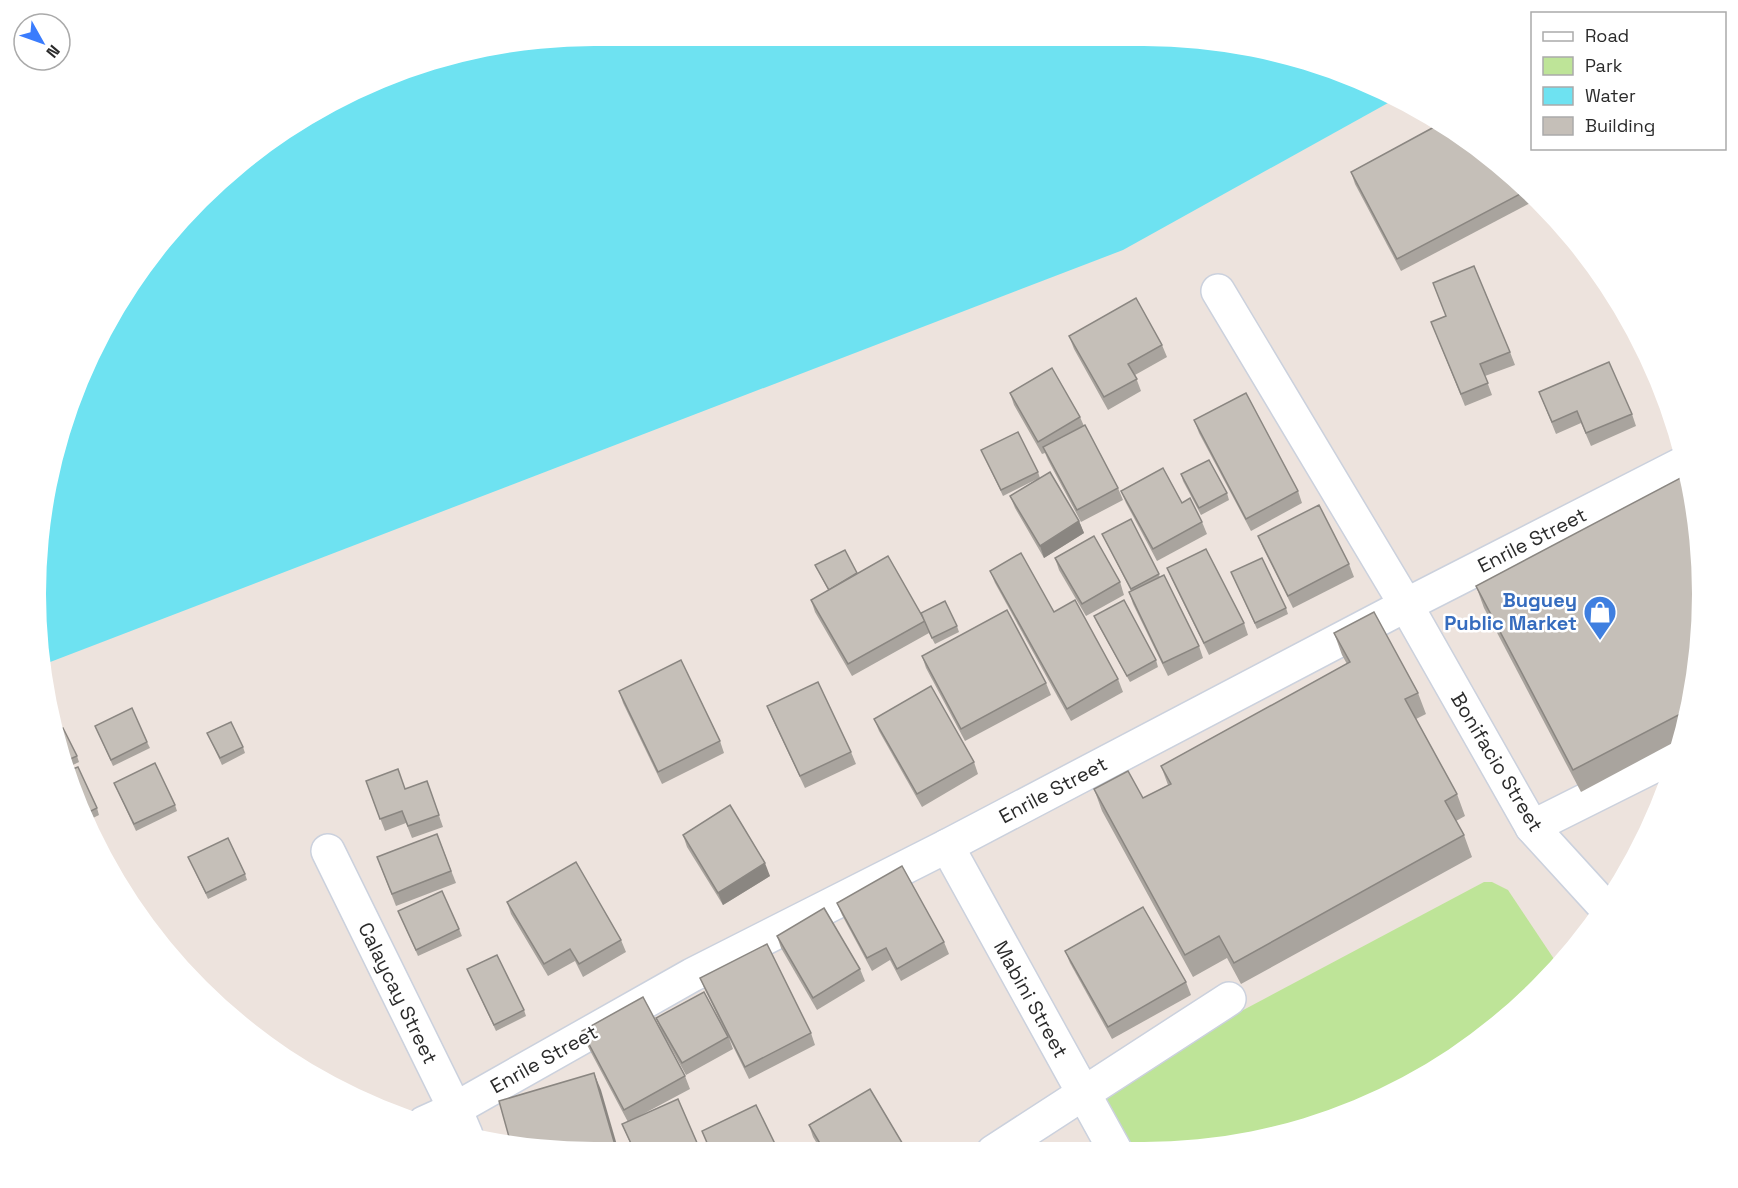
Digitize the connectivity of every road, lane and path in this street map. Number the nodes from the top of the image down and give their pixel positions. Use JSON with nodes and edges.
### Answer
{"nodes":[{"id":1,"x":1218,"y":291,"type":"dead end"},
{"id":2,"x":1676,"y":466,"type":"edge"},
{"id":3,"x":1406,"y":605,"type":"junction"},
{"id":4,"x":1665,"y":759,"type":"edge"},
{"id":5,"x":1532,"y":827,"type":"junction"},
{"id":6,"x":947,"y":846,"type":"junction"},
{"id":7,"x":328,"y":851,"type":"dead end"},
{"id":8,"x":1598,"y":899,"type":"edge"},
{"id":9,"x":1229,"y":999,"type":"dead end"},
{"id":10,"x":1084,"y":1094,"type":"junction"},
{"id":11,"x":460,"y":1122,"type":"edge"},
{"id":12,"x":1009,"y":1142,"type":"edge"},
{"id":13,"x":1110,"y":1142,"type":"edge"}],
"edges":[{"from":1,"to":3,"type":"street","name":"Bonifacio Street"},
{"from":2,"to":3,"type":"street","name":"Enrile Street"},
{"from":3,"to":5,"type":"street","name":"Bonifacio Street"},
{"from":3,"to":6,"type":"street","name":"Enrile Street"},
{"from":4,"to":5,"type":"street"},
{"from":5,"to":8,"type":"street","name":"Bonifacio Street"},
{"from":6,"to":10,"type":"street","name":"Mabini Street"},
{"from":6,"to":11,"type":"street","name":"Enrile Street"},
{"from":7,"to":11,"type":"street","name":"Calaycay Street"},
{"from":9,"to":10,"type":"street"},
{"from":10,"to":12,"type":"street"},
{"from":10,"to":13,"type":"street","name":"Mabini Street"}]}
